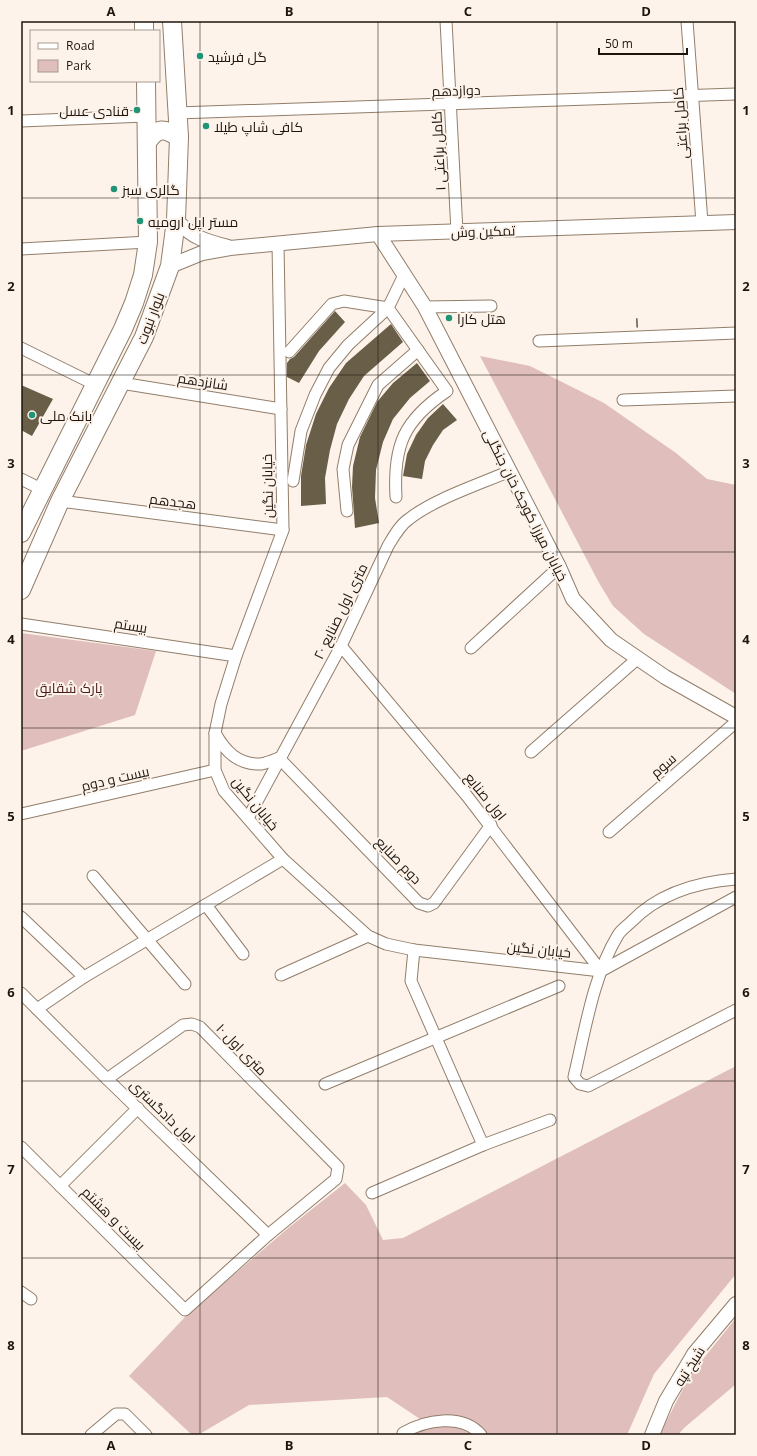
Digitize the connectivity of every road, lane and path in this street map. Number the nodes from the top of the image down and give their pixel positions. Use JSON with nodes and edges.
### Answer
{"nodes":[{"id":1,"x":446,"y":21,"type":"edge"},
{"id":2,"x":687,"y":21,"type":"edge"},
{"id":3,"x":173,"y":22,"type":"edge"},
{"id":4,"x":174,"y":79,"type":"junction"},
{"id":5,"x":147,"y":82,"type":"edge"},
{"id":6,"x":148,"y":82,"type":"edge"},
{"id":7,"x":736,"y":94,"type":"edge"},
{"id":8,"x":693,"y":95,"type":"junction"},
{"id":9,"x":451,"y":105,"type":"junction"},
{"id":10,"x":177,"y":113,"type":"junction"},
{"id":11,"x":146,"y":116,"type":"junction"},
{"id":12,"x":21,"y":121,"type":"edge"},
{"id":13,"x":179,"y":137,"type":"junction"},
{"id":14,"x":147,"y":142,"type":"junction"},
{"id":15,"x":176,"y":220,"type":"junction"},
{"id":16,"x":736,"y":222,"type":"edge"},
{"id":17,"x":702,"y":223,"type":"junction"},
{"id":18,"x":457,"y":232,"type":"junction"},
{"id":19,"x":378,"y":234,"type":"junction"},
{"id":20,"x":148,"y":242,"type":"junction"},
{"id":21,"x":278,"y":244,"type":"junction"},
{"id":22,"x":230,"y":248,"type":"junction"},
{"id":23,"x":21,"y":249,"type":"edge"},
{"id":24,"x":170,"y":266,"type":"junction"},
{"id":25,"x":404,"y":275,"type":"junction"},
{"id":26,"x":491,"y":306,"type":"dead end"},
{"id":27,"x":425,"y":307,"type":"junction"},
{"id":28,"x":388,"y":308,"type":"junction"},
{"id":29,"x":736,"y":334,"type":"edge"},
{"id":30,"x":539,"y":341,"type":"dead end"},
{"id":31,"x":21,"y":348,"type":"edge"},
{"id":32,"x":418,"y":350,"type":"junction"},
{"id":33,"x":289,"y":352,"type":"dead end"},
{"id":34,"x":121,"y":383,"type":"junction"},
{"id":35,"x":94,"y":384,"type":"junction"},
{"id":36,"x":736,"y":396,"type":"edge"},
{"id":37,"x":623,"y":400,"type":"dead end"},
{"id":38,"x":280,"y":409,"type":"junction"},
{"id":39,"x":510,"y":471,"type":"junction"},
{"id":40,"x":21,"y":479,"type":"edge"},
{"id":41,"x":293,"y":481,"type":"dead end"},
{"id":42,"x":41,"y":489,"type":"junction"},
{"id":43,"x":396,"y":497,"type":"dead end"},
{"id":44,"x":60,"y":501,"type":"junction"},
{"id":45,"x":347,"y":511,"type":"dead end"},
{"id":46,"x":283,"y":530,"type":"junction"},
{"id":47,"x":21,"y":533,"type":"edge"},
{"id":48,"x":559,"y":568,"type":"junction"},
{"id":49,"x":21,"y":590,"type":"edge"},
{"id":50,"x":21,"y":624,"type":"edge"},
{"id":51,"x":341,"y":646,"type":"junction"},
{"id":52,"x":471,"y":648,"type":"dead end"},
{"id":53,"x":236,"y":656,"type":"junction"},
{"id":54,"x":637,"y":659,"type":"junction"},
{"id":55,"x":736,"y":717,"type":"edge"},
{"id":56,"x":736,"y":722,"type":"edge"},
{"id":57,"x":214,"y":733,"type":"junction"},
{"id":58,"x":531,"y":752,"type":"dead end"},
{"id":59,"x":279,"y":758,"type":"junction"},
{"id":60,"x":215,"y":770,"type":"junction"},
{"id":61,"x":21,"y":814,"type":"edge"},
{"id":62,"x":248,"y":818,"type":"junction"},
{"id":63,"x":491,"y":825,"type":"junction"},
{"id":64,"x":609,"y":832,"type":"dead end"},
{"id":65,"x":284,"y":859,"type":"junction"},
{"id":66,"x":93,"y":876,"type":"dead end"},
{"id":67,"x":736,"y":879,"type":"edge"},
{"id":68,"x":736,"y":897,"type":"edge"},
{"id":69,"x":206,"y":905,"type":"junction"},
{"id":70,"x":21,"y":917,"type":"edge"},
{"id":71,"x":368,"y":936,"type":"junction"},
{"id":72,"x":148,"y":939,"type":"junction"},
{"id":73,"x":414,"y":950,"type":"junction"},
{"id":74,"x":243,"y":954,"type":"dead end"},
{"id":75,"x":601,"y":971,"type":"junction"},
{"id":76,"x":281,"y":975,"type":"dead end"},
{"id":77,"x":84,"y":977,"type":"junction"},
{"id":78,"x":185,"y":984,"type":"dead end"},
{"id":79,"x":559,"y":986,"type":"dead end"},
{"id":80,"x":21,"y":993,"type":"edge"},
{"id":81,"x":37,"y":1009,"type":"junction"},
{"id":82,"x":736,"y":1010,"type":"edge"},
{"id":83,"x":435,"y":1037,"type":"junction"},
{"id":84,"x":106,"y":1079,"type":"junction"},
{"id":85,"x":324,"y":1084,"type":"dead end"},
{"id":86,"x":138,"y":1108,"type":"junction"},
{"id":87,"x":550,"y":1120,"type":"dead end"},
{"id":88,"x":483,"y":1145,"type":"junction"},
{"id":89,"x":21,"y":1147,"type":"edge"},
{"id":90,"x":60,"y":1186,"type":"junction"},
{"id":91,"x":372,"y":1194,"type":"dead end"},
{"id":92,"x":268,"y":1235,"type":"junction"},
{"id":93,"x":21,"y":1292,"type":"edge"},
{"id":94,"x":30,"y":1299,"type":"dead end"},
{"id":95,"x":736,"y":1304,"type":"edge"},
{"id":96,"x":404,"y":1433,"type":"dead end"},
{"id":97,"x":92,"y":1435,"type":"edge"},
{"id":98,"x":146,"y":1435,"type":"edge"},
{"id":99,"x":480,"y":1435,"type":"edge"},
{"id":100,"x":652,"y":1435,"type":"edge"}],
"edges":[{"from":1,"to":9,"type":"street","name":"کامل براعتی ۱"},
{"from":2,"to":8,"type":"street","name":"کامل براعتی"},
{"from":3,"to":4,"type":"main road","name":"بلوار نبوت"},
{"from":4,"to":6,"type":"main road"},
{"from":4,"to":10,"type":"main road","name":"بلوار نبوت"},
{"from":5,"to":11,"type":"main road","name":"بلوار نبوت"},
{"from":7,"to":8,"type":"street","name":"دوازدهم"},
{"from":8,"to":9,"type":"street","name":"دوازدهم"},
{"from":8,"to":17,"type":"street","name":"کامل براعتی"},
{"from":9,"to":10,"type":"street","name":"دوازدهم"},
{"from":9,"to":18,"type":"street","name":"کامل براعتی ۱"},
{"from":10,"to":13,"type":"main road","name":"بلوار نبوت"},
{"from":11,"to":12,"type":"street"},
{"from":11,"to":14,"type":"main road","name":"بلوار نبوت"},
{"from":13,"to":14,"type":"main road"},
{"from":13,"to":15,"type":"main road","name":"بلوار نبوت"},
{"from":14,"to":20,"type":"main road","name":"بلوار نبوت"},
{"from":15,"to":22,"type":"street"},
{"from":15,"to":24,"type":"main road","name":"بلوار نبوت"},
{"from":16,"to":17,"type":"street","name":"تمکین وش"},
{"from":17,"to":18,"type":"street","name":"تمکین وش"},
{"from":18,"to":19,"type":"street","name":"تمکین وش"},
{"from":19,"to":21,"type":"street","name":"تمکین وش"},
{"from":19,"to":25,"type":"street","name":"خیابان میرزا کوچک خان جنگلی"},
{"from":20,"to":23,"type":"street"},
{"from":20,"to":35,"type":"main road","name":"بلوار نبوت"},
{"from":21,"to":22,"type":"street","name":"تمکین وش"},
{"from":21,"to":38,"type":"street","name":"خیابان نگین"},
{"from":22,"to":24,"type":"street","name":"تمکین وش"},
{"from":24,"to":34,"type":"main road","name":"بلوار نبوت"},
{"from":25,"to":27,"type":"street","name":"خیابان میرزا کوچک خان جنگلی"},
{"from":25,"to":28,"type":"street"},
{"from":26,"to":27,"type":"street"},
{"from":27,"to":39,"type":"street","name":"خیابان میرزا کوچک خان جنگلی"},
{"from":28,"to":32,"type":"street"},
{"from":28,"to":33,"type":"street"},
{"from":28,"to":41,"type":"street"},
{"from":29,"to":30,"type":"street","name":"۱"},
{"from":31,"to":35,"type":"street"},
{"from":32,"to":43,"type":"street"},
{"from":32,"to":45,"type":"street"},
{"from":34,"to":38,"type":"street","name":"شانزدهم"},
{"from":34,"to":44,"type":"main road","name":"بلوار نبوت"},
{"from":35,"to":42,"type":"main road","name":"بلوار نبوت"},
{"from":36,"to":37,"type":"street"},
{"from":38,"to":46,"type":"street","name":"خیابان نگین"},
{"from":39,"to":48,"type":"street","name":"خیابان میرزا کوچک خان جنگلی"},
{"from":39,"to":51,"type":"street","name":"۲۰ متری اول صنایع"},
{"from":40,"to":42,"type":"street"},
{"from":42,"to":47,"type":"main road","name":"بلوار نبوت"},
{"from":44,"to":46,"type":"street","name":"هجدهم"},
{"from":44,"to":49,"type":"main road","name":"بلوار نبوت"},
{"from":46,"to":53,"type":"street","name":"خیابان نگین"},
{"from":48,"to":52,"type":"street"},
{"from":48,"to":54,"type":"street","name":"خیابان میرزا کوچک خان جنگلی"},
{"from":50,"to":53,"type":"street","name":"بیستم"},
{"from":51,"to":59,"type":"street","name":"۲۰ متری اول صنایع"},
{"from":51,"to":63,"type":"street","name":"اول صنایع"},
{"from":53,"to":57,"type":"street","name":"خیابان نگین"},
{"from":54,"to":55,"type":"street","name":"خیابان میرزا کوچک خان جنگلی"},
{"from":54,"to":58,"type":"street"},
{"from":56,"to":64,"type":"street","name":"سوم"},
{"from":57,"to":59,"type":"street"},
{"from":57,"to":60,"type":"street","name":"خیابان نگین"},
{"from":59,"to":62,"type":"street","name":"۲۰ متری اول صنایع"},
{"from":59,"to":63,"type":"street","name":"دوم صنایع"},
{"from":60,"to":61,"type":"street","name":"بیست و دوم"},
{"from":60,"to":62,"type":"street","name":"خیابان نگین"},
{"from":62,"to":65,"type":"street","name":"خیابان نگین"},
{"from":63,"to":75,"type":"street","name":"اول صنایع"},
{"from":65,"to":69,"type":"street"},
{"from":65,"to":71,"type":"street","name":"خیابان نگین"},
{"from":66,"to":72,"type":"street"},
{"from":67,"to":75,"type":"street"},
{"from":68,"to":75,"type":"street"},
{"from":69,"to":72,"type":"street"},
{"from":69,"to":74,"type":"street"},
{"from":70,"to":77,"type":"street"},
{"from":71,"to":73,"type":"street","name":"خیابان نگین"},
{"from":71,"to":76,"type":"street"},
{"from":72,"to":77,"type":"street"},
{"from":72,"to":78,"type":"street"},
{"from":73,"to":75,"type":"street","name":"خیابان نگین"},
{"from":73,"to":83,"type":"street"},
{"from":75,"to":82,"type":"street"},
{"from":77,"to":81,"type":"street"},
{"from":79,"to":83,"type":"street"},
{"from":80,"to":81,"type":"street","name":"اول دادگستری"},
{"from":81,"to":84,"type":"street","name":"اول دادگستری"},
{"from":83,"to":85,"type":"street"},
{"from":83,"to":88,"type":"street"},
{"from":84,"to":86,"type":"street","name":"اول دادگستری"},
{"from":84,"to":92,"type":"street","name":"۱۰ متری اول"},
{"from":86,"to":90,"type":"street"},
{"from":86,"to":92,"type":"street","name":"اول دادگستری"},
{"from":87,"to":88,"type":"street"},
{"from":88,"to":91,"type":"street"},
{"from":89,"to":90,"type":"street","name":"بیست و هشتم"},
{"from":90,"to":92,"type":"street","name":"بیست و هشتم"},
{"from":93,"to":94,"type":"street"},
{"from":95,"to":100,"type":"street","name":"شیخ تپه"},
{"from":96,"to":99,"type":"street"},
{"from":97,"to":98,"type":"street"}]}
